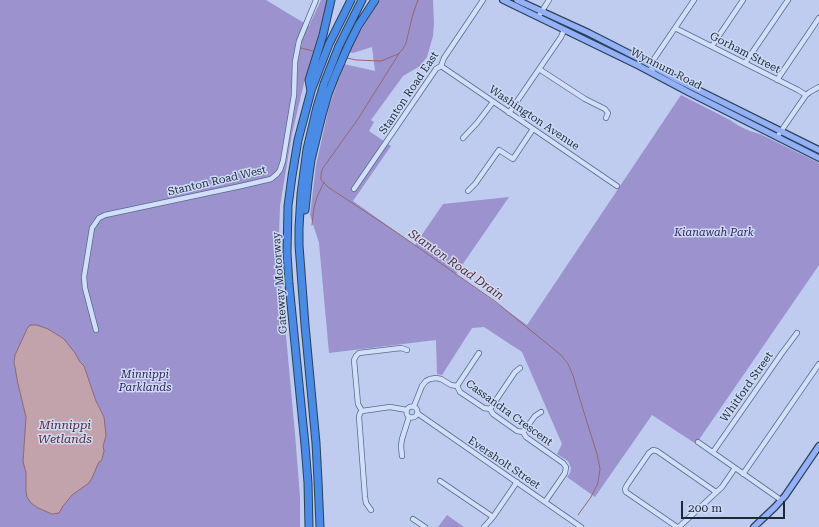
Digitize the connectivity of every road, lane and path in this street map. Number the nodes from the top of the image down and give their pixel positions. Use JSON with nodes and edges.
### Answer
{"nodes":[{"id":1,"x":316,"y":0,"type":"edge"},
{"id":2,"x":331,"y":0,"type":"edge"},
{"id":3,"x":351,"y":0,"type":"edge"},
{"id":4,"x":362,"y":0,"type":"edge"},
{"id":5,"x":375,"y":0,"type":"edge"},
{"id":6,"x":483,"y":0,"type":"edge"},
{"id":7,"x":503,"y":0,"type":"edge"},
{"id":8,"x":517,"y":0,"type":"edge"},
{"id":9,"x":549,"y":0,"type":"edge"},
{"id":10,"x":694,"y":0,"type":"edge"},
{"id":11,"x":743,"y":0,"type":"edge"},
{"id":12,"x":788,"y":0,"type":"edge"},
{"id":13,"x":541,"y":11,"type":"junction"},
{"id":14,"x":538,"y":18,"type":"junction"},
{"id":15,"x":819,"y":18,"type":"edge"},
{"id":16,"x":675,"y":28,"type":"junction"},
{"id":17,"x":564,"y":30,"type":"junction"},
{"id":18,"x":712,"y":46,"type":"junction"},
{"id":19,"x":745,"y":63,"type":"junction"},
{"id":20,"x":652,"y":65,"type":"junction"},
{"id":21,"x":441,"y":66,"type":"junction"},
{"id":22,"x":539,"y":69,"type":"junction"},
{"id":23,"x":654,"y":75,"type":"junction"},
{"id":24,"x":778,"y":80,"type":"junction"},
{"id":25,"x":819,"y":87,"type":"edge"},
{"id":26,"x":311,"y":91,"type":"junction"},
{"id":27,"x":806,"y":95,"type":"junction"},
{"id":28,"x":711,"y":96,"type":"junction"},
{"id":29,"x":493,"y":102,"type":"junction"},
{"id":30,"x":712,"y":105,"type":"junction"},
{"id":31,"x":509,"y":113,"type":"junction"},
{"id":32,"x":606,"y":118,"type":"dead end"},
{"id":33,"x":534,"y":129,"type":"junction"},
{"id":34,"x":781,"y":130,"type":"junction"},
{"id":35,"x":777,"y":137,"type":"junction"},
{"id":36,"x":463,"y":138,"type":"dead end"},
{"id":37,"x":819,"y":150,"type":"edge"},
{"id":38,"x":819,"y":158,"type":"edge"},
{"id":39,"x":617,"y":186,"type":"dead end"},
{"id":40,"x":354,"y":189,"type":"dead end"},
{"id":41,"x":468,"y":192,"type":"dead end"},
{"id":42,"x":300,"y":253,"type":"junction"},
{"id":43,"x":96,"y":330,"type":"dead end"},
{"id":44,"x":797,"y":332,"type":"dead end"},
{"id":45,"x":407,"y":350,"type":"dead end"},
{"id":46,"x":479,"y":354,"type":"dead end"},
{"id":47,"x":819,"y":364,"type":"edge"},
{"id":48,"x":520,"y":368,"type":"dead end"},
{"id":49,"x":457,"y":386,"type":"junction"},
{"id":50,"x":414,"y":406,"type":"junction"},
{"id":51,"x":490,"y":409,"type":"junction"},
{"id":52,"x":407,"y":410,"type":"junction"},
{"id":53,"x":362,"y":411,"type":"junction"},
{"id":54,"x":541,"y":412,"type":"dead end"},
{"id":55,"x":416,"y":413,"type":"junction"},
{"id":56,"x":409,"y":417,"type":"junction"},
{"id":57,"x":523,"y":432,"type":"junction"},
{"id":58,"x":698,"y":442,"type":"dead end"},
{"id":59,"x":819,"y":446,"type":"edge"},
{"id":60,"x":713,"y":452,"type":"junction"},
{"id":61,"x":402,"y":456,"type":"dead end"},
{"id":62,"x":735,"y":468,"type":"junction"},
{"id":63,"x":743,"y":474,"type":"junction"},
{"id":64,"x":440,"y":481,"type":"dead end"},
{"id":65,"x":517,"y":482,"type":"junction"},
{"id":66,"x":716,"y":492,"type":"junction"},
{"id":67,"x":781,"y":500,"type":"junction"},
{"id":68,"x":545,"y":502,"type":"junction"},
{"id":69,"x":370,"y":510,"type":"dead end"},
{"id":70,"x":493,"y":517,"type":"junction"},
{"id":71,"x":413,"y":519,"type":"dead end"},
{"id":72,"x":579,"y":526,"type":"edge"},
{"id":73,"x":309,"y":527,"type":"edge"},
{"id":74,"x":320,"y":527,"type":"edge"},
{"id":75,"x":425,"y":527,"type":"edge"},
{"id":76,"x":484,"y":527,"type":"edge"},
{"id":77,"x":678,"y":527,"type":"edge"},
{"id":78,"x":754,"y":527,"type":"edge"}],
"edges":[{"from":1,"to":43,"type":"street","name":"Stanton Road West"},
{"from":2,"to":26,"type":"highway"},
{"from":3,"to":26,"type":"highway","name":"Gateway Motorway"},
{"from":4,"to":42,"type":"highway","name":"Gateway Motorway"},
{"from":5,"to":42,"type":"highway"},
{"from":6,"to":21,"type":"street","name":"Stanton Road East"},
{"from":7,"to":14,"type":"main road","name":"Wynnum Road"},
{"from":8,"to":13,"type":"main road","name":"Wynnum Road"},
{"from":9,"to":13,"type":"street"},
{"from":10,"to":16,"type":"street"},
{"from":11,"to":18,"type":"street"},
{"from":12,"to":19,"type":"street"},
{"from":13,"to":14,"type":"street"},
{"from":13,"to":20,"type":"main road","name":"Wynnum Road"},
{"from":14,"to":17,"type":"main road","name":"Wynnum Road"},
{"from":15,"to":24,"type":"street"},
{"from":16,"to":18,"type":"street","name":"Gorham Street"},
{"from":16,"to":20,"type":"street"},
{"from":17,"to":22,"type":"street"},
{"from":17,"to":23,"type":"main road","name":"Wynnum Road"},
{"from":18,"to":19,"type":"street","name":"Gorham Street"},
{"from":19,"to":24,"type":"street","name":"Gorham Street"},
{"from":20,"to":23,"type":"street"},
{"from":20,"to":28,"type":"main road","name":"Wynnum Road"},
{"from":21,"to":29,"type":"street","name":"Washington Avenue"},
{"from":21,"to":40,"type":"street","name":"Stanton Road East"},
{"from":22,"to":31,"type":"street"},
{"from":22,"to":32,"type":"street"},
{"from":23,"to":30,"type":"main road","name":"Wynnum Road"},
{"from":24,"to":27,"type":"street","name":"Gorham Street"},
{"from":25,"to":27,"type":"street"},
{"from":26,"to":73,"type":"highway","name":"Gateway Motorway"},
{"from":27,"to":34,"type":"street"},
{"from":28,"to":30,"type":"main road"},
{"from":28,"to":34,"type":"main road","name":"Wynnum Road"},
{"from":29,"to":31,"type":"street","name":"Washington Avenue"},
{"from":29,"to":36,"type":"street"},
{"from":30,"to":35,"type":"main road","name":"Wynnum Road"},
{"from":31,"to":33,"type":"street","name":"Washington Avenue"},
{"from":33,"to":39,"type":"street","name":"Washington Avenue"},
{"from":33,"to":41,"type":"street"},
{"from":34,"to":35,"type":"street"},
{"from":34,"to":37,"type":"main road","name":"Wynnum Road"},
{"from":35,"to":38,"type":"main road","name":"Wynnum Road"},
{"from":42,"to":74,"type":"highway","name":"Gateway Motorway"},
{"from":44,"to":60,"type":"street","name":"Whitford Street"},
{"from":45,"to":53,"type":"street"},
{"from":46,"to":49,"type":"street"},
{"from":47,"to":63,"type":"street"},
{"from":48,"to":51,"type":"street"},
{"from":49,"to":50,"type":"street","name":"Cassandra Crescent"},
{"from":49,"to":51,"type":"street","name":"Cassandra Crescent"},
{"from":50,"to":52,"type":"street"},
{"from":50,"to":55,"type":"street"},
{"from":51,"to":57,"type":"street","name":"Cassandra Crescent"},
{"from":52,"to":53,"type":"street"},
{"from":52,"to":56,"type":"street"},
{"from":53,"to":69,"type":"street"},
{"from":54,"to":57,"type":"street"},
{"from":55,"to":56,"type":"street"},
{"from":55,"to":65,"type":"street","name":"Eversholt Street"},
{"from":56,"to":61,"type":"street"},
{"from":57,"to":68,"type":"street","name":"Cassandra Crescent"},
{"from":58,"to":60,"type":"street"},
{"from":59,"to":67,"type":"main road"},
{"from":60,"to":62,"type":"street"},
{"from":62,"to":63,"type":"street"},
{"from":62,"to":66,"type":"street"},
{"from":63,"to":67,"type":"street"},
{"from":64,"to":70,"type":"street"},
{"from":65,"to":68,"type":"street","name":"Eversholt Street"},
{"from":65,"to":70,"type":"street"},
{"from":66,"to":77,"type":"street"},
{"from":66,"to":77,"type":"street"},
{"from":67,"to":78,"type":"main road"},
{"from":68,"to":72,"type":"street","name":"Eversholt Street"},
{"from":70,"to":76,"type":"street"},
{"from":71,"to":75,"type":"street"}]}
